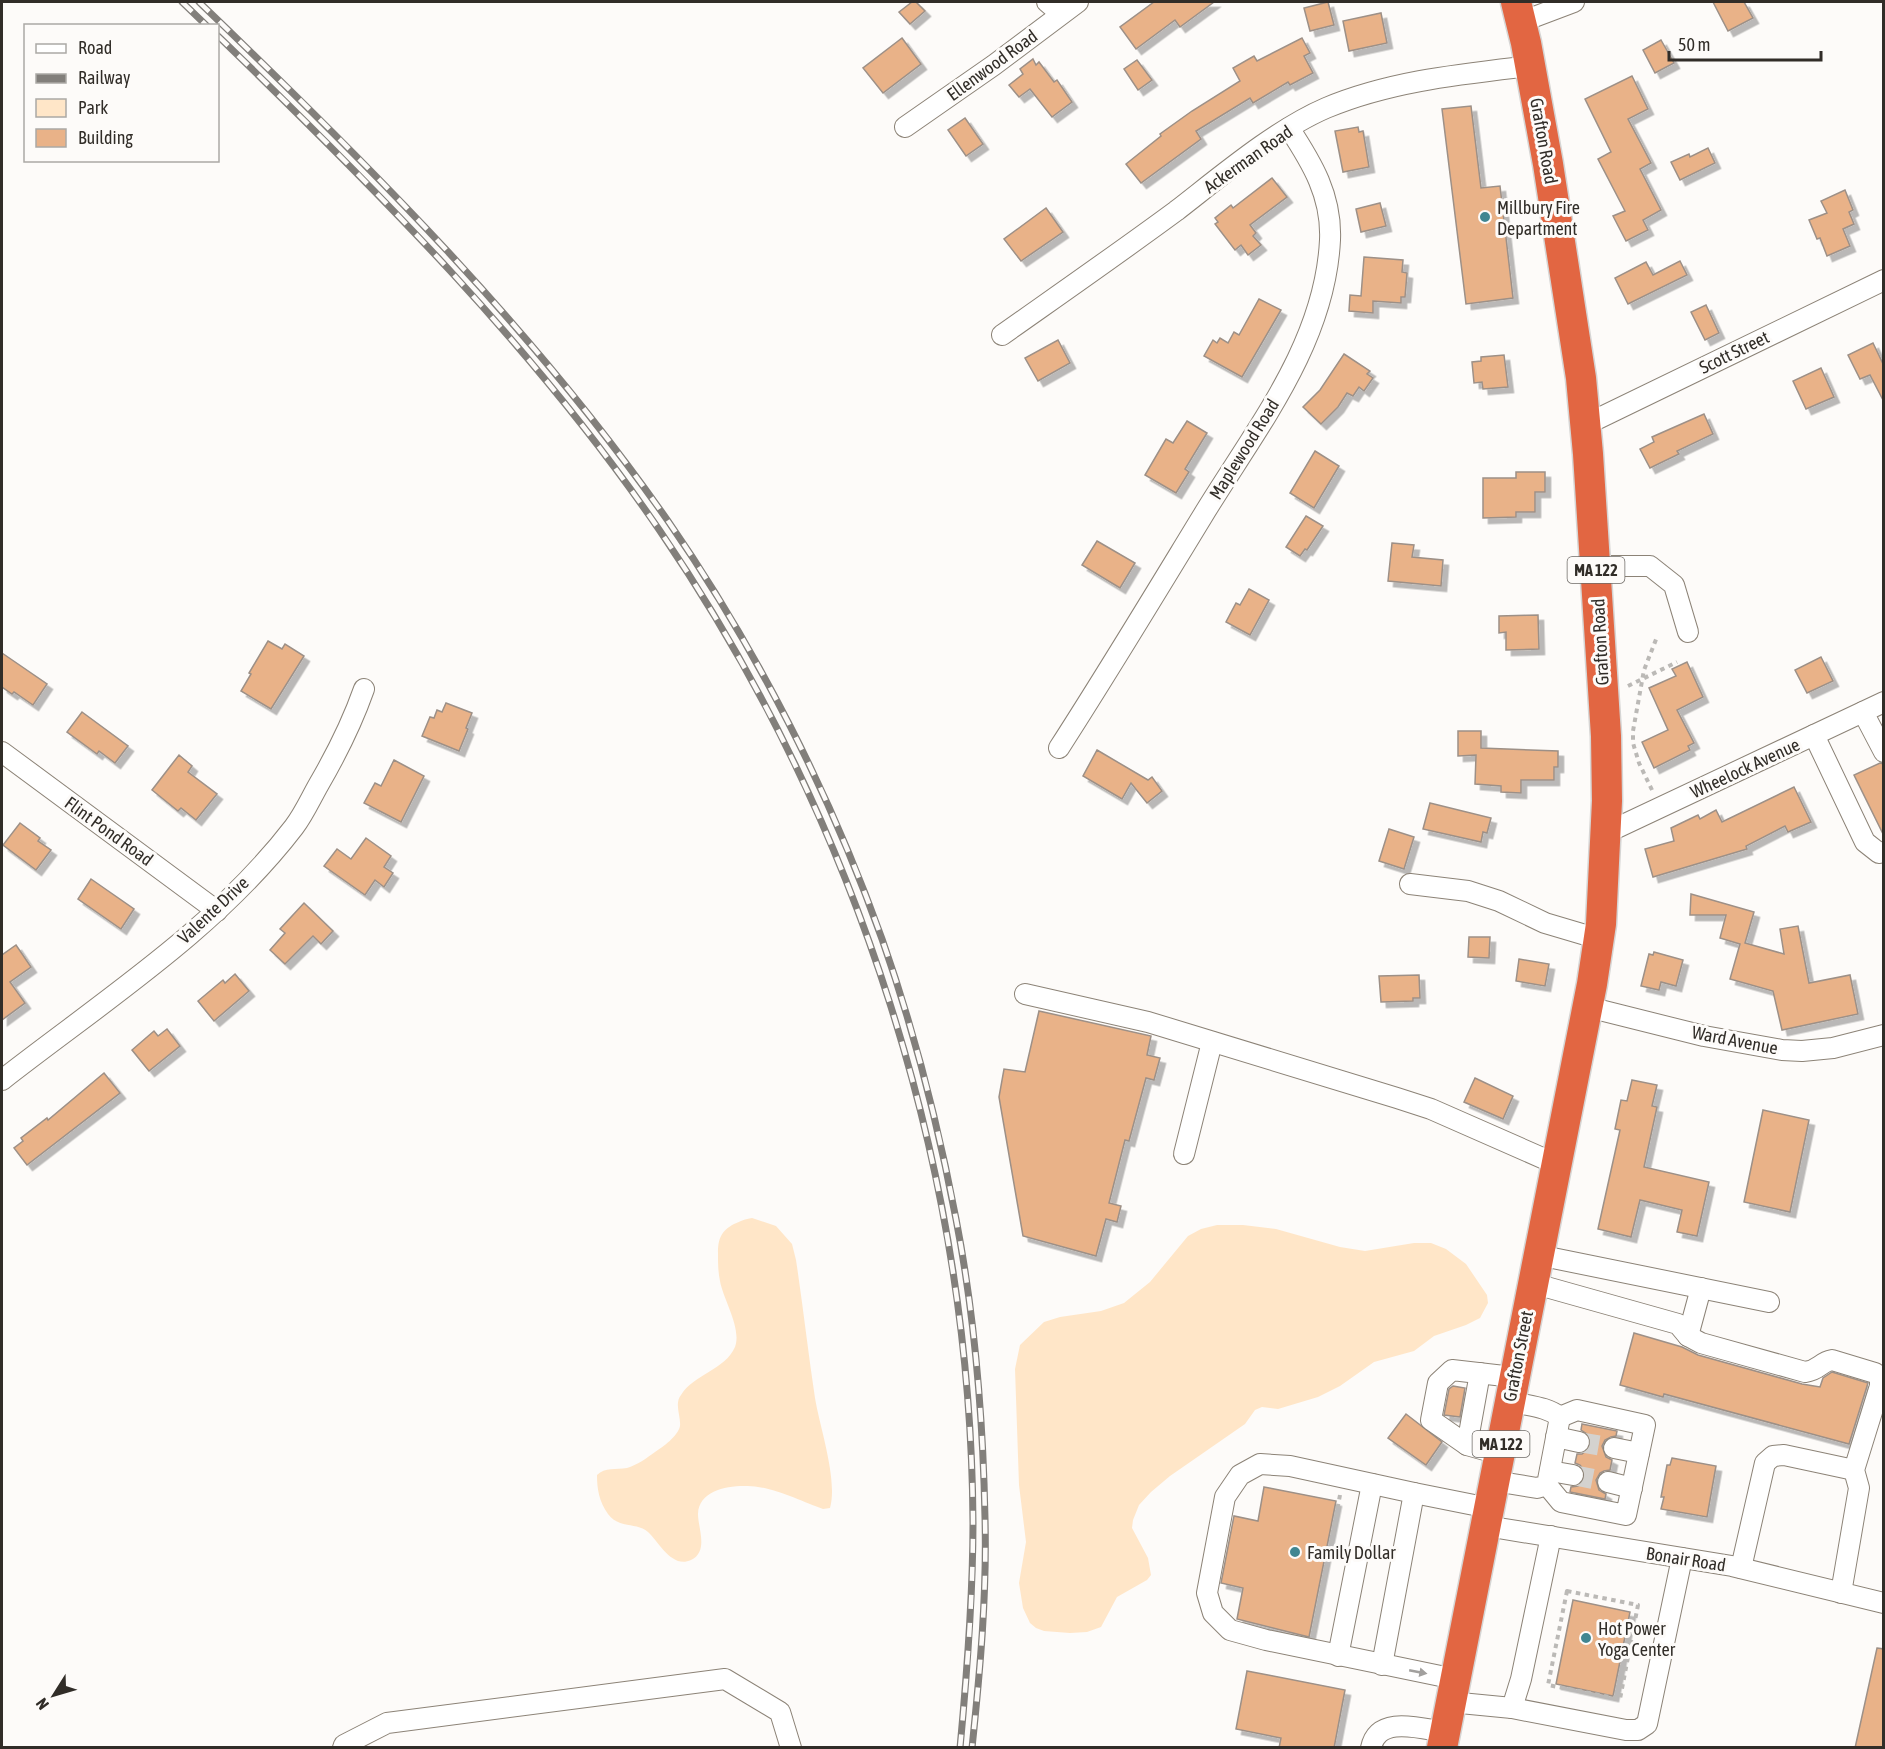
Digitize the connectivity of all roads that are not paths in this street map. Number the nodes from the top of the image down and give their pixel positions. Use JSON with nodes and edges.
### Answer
{"nodes":[{"id":1,"x":1078,"y":2,"type":"edge"},
{"id":2,"x":1574,"y":2,"type":"edge"},
{"id":3,"x":1054,"y":8,"type":"edge"},
{"id":4,"x":1518,"y":12,"type":"edge"},
{"id":5,"x":1530,"y":66,"type":"junction"},
{"id":6,"x":905,"y":127,"type":"dead end"},
{"id":7,"x":1289,"y":128,"type":"junction"},
{"id":8,"x":1884,"y":280,"type":"edge"},
{"id":9,"x":1002,"y":336,"type":"dead end"},
{"id":10,"x":1585,"y":425,"type":"junction"},
{"id":11,"x":1596,"y":566,"type":"junction"},
{"id":12,"x":1688,"y":632,"type":"dead end"},
{"id":13,"x":364,"y":689,"type":"dead end"},
{"id":14,"x":1884,"y":702,"type":"edge"},
{"id":15,"x":1863,"y":712,"type":"junction"},
{"id":16,"x":1814,"y":735,"type":"junction"},
{"id":17,"x":1059,"y":748,"type":"dead end"},
{"id":18,"x":2,"y":752,"type":"edge"},
{"id":19,"x":1884,"y":752,"type":"edge"},
{"id":20,"x":1606,"y":833,"type":"junction"},
{"id":21,"x":1884,"y":852,"type":"edge"},
{"id":22,"x":1410,"y":884,"type":"dead end"},
{"id":23,"x":217,"y":911,"type":"junction"},
{"id":24,"x":1599,"y":939,"type":"junction"},
{"id":25,"x":1025,"y":994,"type":"dead end"},
{"id":26,"x":1588,"y":1007,"type":"junction"},
{"id":27,"x":1884,"y":1035,"type":"edge"},
{"id":28,"x":1212,"y":1042,"type":"junction"},
{"id":29,"x":2,"y":1080,"type":"edge"},
{"id":30,"x":1559,"y":1152,"type":"junction"},
{"id":31,"x":1184,"y":1154,"type":"dead end"},
{"id":32,"x":1535,"y":1269,"type":"junction"},
{"id":33,"x":1701,"y":1288,"type":"junction"},
{"id":34,"x":1768,"y":1302,"type":"dead end"},
{"id":35,"x":1688,"y":1336,"type":"junction"},
{"id":36,"x":1480,"y":1373,"type":"junction"},
{"id":37,"x":1512,"y":1389,"type":"junction"},
{"id":38,"x":1560,"y":1417,"type":"junction"},
{"id":39,"x":1556,"y":1437,"type":"junction"},
{"id":40,"x":1579,"y":1442,"type":"tunnel mouth"},
{"id":41,"x":1467,"y":1445,"type":"junction"},
{"id":42,"x":1614,"y":1448,"type":"tunnel mouth"},
{"id":43,"x":1639,"y":1453,"type":"junction"},
{"id":44,"x":1854,"y":1470,"type":"junction"},
{"id":45,"x":1573,"y":1475,"type":"tunnel mouth"},
{"id":46,"x":1549,"y":1478,"type":"junction"},
{"id":47,"x":1608,"y":1482,"type":"tunnel mouth"},
{"id":48,"x":1372,"y":1484,"type":"junction"},
{"id":49,"x":1632,"y":1488,"type":"junction"},
{"id":50,"x":1492,"y":1492,"type":"junction"},
{"id":51,"x":1414,"y":1493,"type":"junction"},
{"id":52,"x":1551,"y":1536,"type":"junction"},
{"id":53,"x":1682,"y":1558,"type":"junction"},
{"id":54,"x":1741,"y":1568,"type":"junction"},
{"id":55,"x":1841,"y":1593,"type":"junction"},
{"id":56,"x":1884,"y":1603,"type":"edge"},
{"id":57,"x":1338,"y":1656,"type":"junction"},
{"id":58,"x":1382,"y":1665,"type":"junction"},
{"id":59,"x":1453,"y":1691,"type":"junction"},
{"id":60,"x":1512,"y":1708,"type":"junction"},
{"id":61,"x":1443,"y":1740,"type":"edge"},
{"id":62,"x":343,"y":1748,"type":"edge"},
{"id":63,"x":791,"y":1748,"type":"edge"},
{"id":64,"x":1371,"y":1748,"type":"edge"}],
"edges":[{"from":1,"to":3,"type":"street","name":"Ellenwood Road"},
{"from":2,"to":4,"type":"street"},
{"from":3,"to":6,"type":"street","name":"Ellenwood Road"},
{"from":4,"to":5,"type":"highway","name":"Grafton Road","number":"MA 122"},
{"from":5,"to":7,"type":"street","name":"Ackerman Road"},
{"from":5,"to":10,"type":"highway","name":"Grafton Road","number":"MA 122"},
{"from":7,"to":9,"type":"street","name":"Ackerman Road"},
{"from":7,"to":17,"type":"street","name":"Maplewood Road"},
{"from":8,"to":10,"type":"street","name":"Scott Street"},
{"from":10,"to":11,"type":"highway","name":"Grafton Road","number":"MA 122"},
{"from":11,"to":12,"type":"street"},
{"from":11,"to":20,"type":"highway","name":"Grafton Road","number":"MA 122"},
{"from":13,"to":23,"type":"street","name":"Valente Drive"},
{"from":14,"to":15,"type":"street","name":"Wheelock Avenue"},
{"from":15,"to":16,"type":"street","name":"Wheelock Avenue"},
{"from":15,"to":19,"type":"street"},
{"from":16,"to":20,"type":"street","name":"Wheelock Avenue"},
{"from":16,"to":21,"type":"street"},
{"from":18,"to":23,"type":"street","name":"Flint Pond Road"},
{"from":20,"to":24,"type":"highway","name":"Grafton Road","number":"MA 122"},
{"from":22,"to":24,"type":"street"},
{"from":23,"to":29,"type":"street","name":"Valente Drive"},
{"from":24,"to":26,"type":"highway","name":"Grafton Road","number":"MA 122"},
{"from":25,"to":28,"type":"street"},
{"from":26,"to":27,"type":"street","name":"Ward Avenue"},
{"from":26,"to":30,"type":"highway","name":"Grafton Road","number":"MA 122"},
{"from":28,"to":30,"type":"street"},
{"from":28,"to":31,"type":"street"},
{"from":30,"to":32,"type":"highway","name":"Grafton Street","number":"MA 122"},
{"from":32,"to":33,"type":"street"},
{"from":32,"to":35,"type":"street"},
{"from":32,"to":37,"type":"highway","name":"Grafton Street","number":"MA 122"},
{"from":33,"to":34,"type":"street"},
{"from":33,"to":35,"type":"street"},
{"from":35,"to":44,"type":"street"},
{"from":36,"to":37,"type":"street"},
{"from":36,"to":41,"type":"street"},
{"from":36,"to":41,"type":"street"},
{"from":37,"to":38,"type":"street"},
{"from":37,"to":50,"type":"highway","name":"Grafton Street","number":"MA 122"},
{"from":38,"to":39,"type":"street"},
{"from":38,"to":43,"type":"street"},
{"from":39,"to":40,"type":"street"},
{"from":39,"to":46,"type":"street"},
{"from":41,"to":50,"type":"street"},
{"from":42,"to":43,"type":"street"},
{"from":43,"to":49,"type":"street"},
{"from":44,"to":54,"type":"street"},
{"from":44,"to":55,"type":"street"},
{"from":45,"to":46,"type":"street"},
{"from":46,"to":49,"type":"street"},
{"from":46,"to":50,"type":"street"},
{"from":47,"to":49,"type":"street"},
{"from":48,"to":51,"type":"street"},
{"from":48,"to":57,"type":"street"},
{"from":48,"to":57,"type":"street"},
{"from":50,"to":51,"type":"street"},
{"from":50,"to":52,"type":"street","name":"Bonair Road"},
{"from":50,"to":59,"type":"highway","name":"Grafton Street","number":"MA 122"},
{"from":51,"to":58,"type":"street"},
{"from":52,"to":53,"type":"street","name":"Bonair Road"},
{"from":52,"to":60,"type":"street"},
{"from":53,"to":54,"type":"street","name":"Bonair Road"},
{"from":53,"to":60,"type":"street"},
{"from":54,"to":55,"type":"street","name":"Bonair Road"},
{"from":55,"to":56,"type":"street","name":"Bonair Road"},
{"from":57,"to":58,"type":"street"},
{"from":58,"to":59,"type":"street","one_way":true},
{"from":59,"to":60,"type":"street"},
{"from":59,"to":61,"type":"highway","name":"Grafton Street","number":"MA 122"},
{"from":61,"to":64,"type":"street"},
{"from":62,"to":63,"type":"street"}]}
